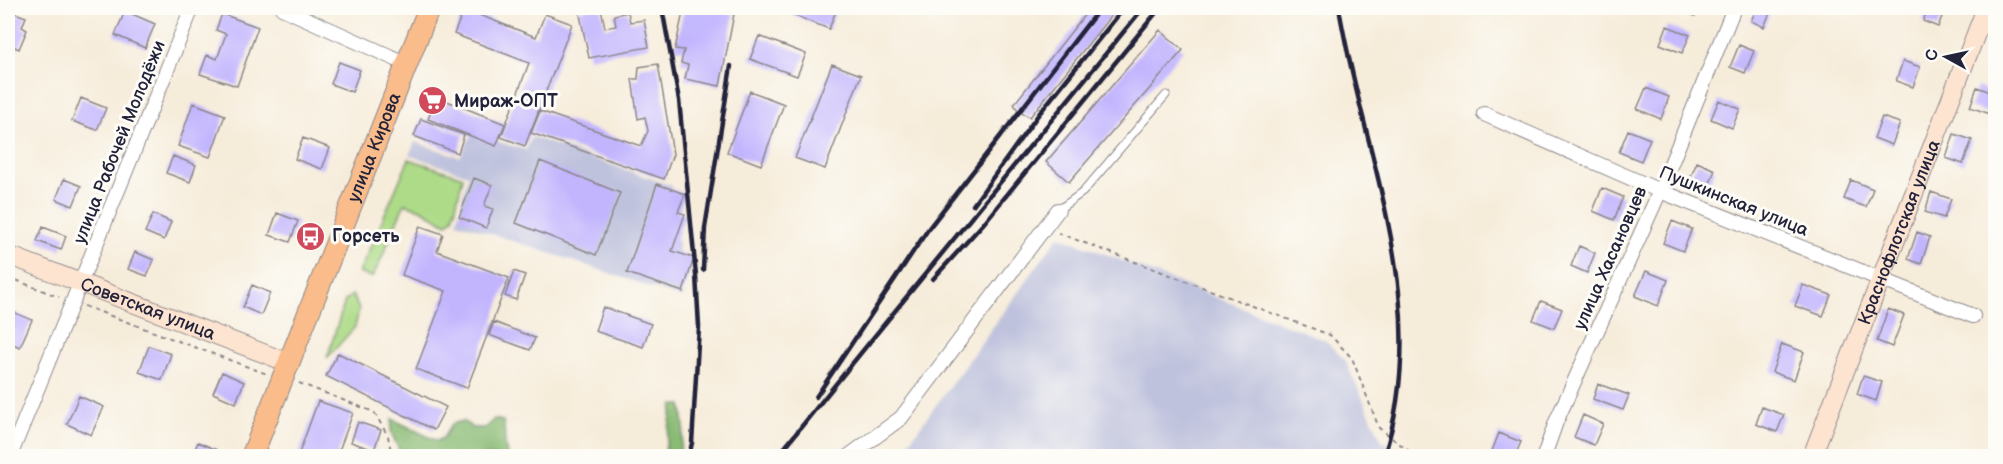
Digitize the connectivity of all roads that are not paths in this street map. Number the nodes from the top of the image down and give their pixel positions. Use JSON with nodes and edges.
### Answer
{"nodes":[{"id":1,"x":192,"y":8,"type":"edge"},
{"id":2,"x":282,"y":8,"type":"edge"},
{"id":3,"x":429,"y":8,"type":"edge"},
{"id":4,"x":1734,"y":8,"type":"edge"},
{"id":5,"x":1986,"y":8,"type":"edge"},
{"id":6,"x":407,"y":64,"type":"junction"},
{"id":7,"x":1166,"y":95,"type":"dead end"},
{"id":8,"x":1484,"y":114,"type":"dead end"},
{"id":9,"x":1660,"y":191,"type":"junction"},
{"id":10,"x":1058,"y":210,"type":"joint"},
{"id":11,"x":8,"y":255,"type":"edge"},
{"id":12,"x":1881,"y":278,"type":"junction"},
{"id":13,"x":82,"y":283,"type":"junction"},
{"id":14,"x":1973,"y":316,"type":"dead end"},
{"id":15,"x":289,"y":363,"type":"junction"},
{"id":16,"x":10,"y":456,"type":"edge"},
{"id":17,"x":252,"y":456,"type":"edge"},
{"id":18,"x":849,"y":456,"type":"edge"},
{"id":19,"x":1544,"y":456,"type":"edge"},
{"id":20,"x":1812,"y":456,"type":"edge"}],
"edges":[{"from":1,"to":13,"type":"street","name":"улица Рабочей Молодёжи"},
{"from":2,"to":6,"type":"street"},
{"from":3,"to":6,"type":"main road","name":"улица Кирова"},
{"from":4,"to":9,"type":"street","name":"улица Хасановцев"},
{"from":5,"to":12,"type":"street","name":"Краснофлотская улица"},
{"from":6,"to":15,"type":"main road","name":"улица Кирова"},
{"from":7,"to":10,"type":"lane"},
{"from":8,"to":9,"type":"street","name":"Пушкинская улица"},
{"from":9,"to":12,"type":"street","name":"Пушкинская улица"},
{"from":9,"to":19,"type":"street","name":"улица Хасановцев"},
{"from":10,"to":18,"type":"street"},
{"from":11,"to":13,"type":"street","name":"Советская улица"},
{"from":12,"to":14,"type":"street","name":"Пушкинская улица"},
{"from":12,"to":20,"type":"street","name":"Краснофлотская улица"},
{"from":13,"to":15,"type":"street","name":"Советская улица"},
{"from":13,"to":16,"type":"street","name":"улица Рабочей Молодёжи"},
{"from":15,"to":17,"type":"main road","name":"улица Кирова"}]}
